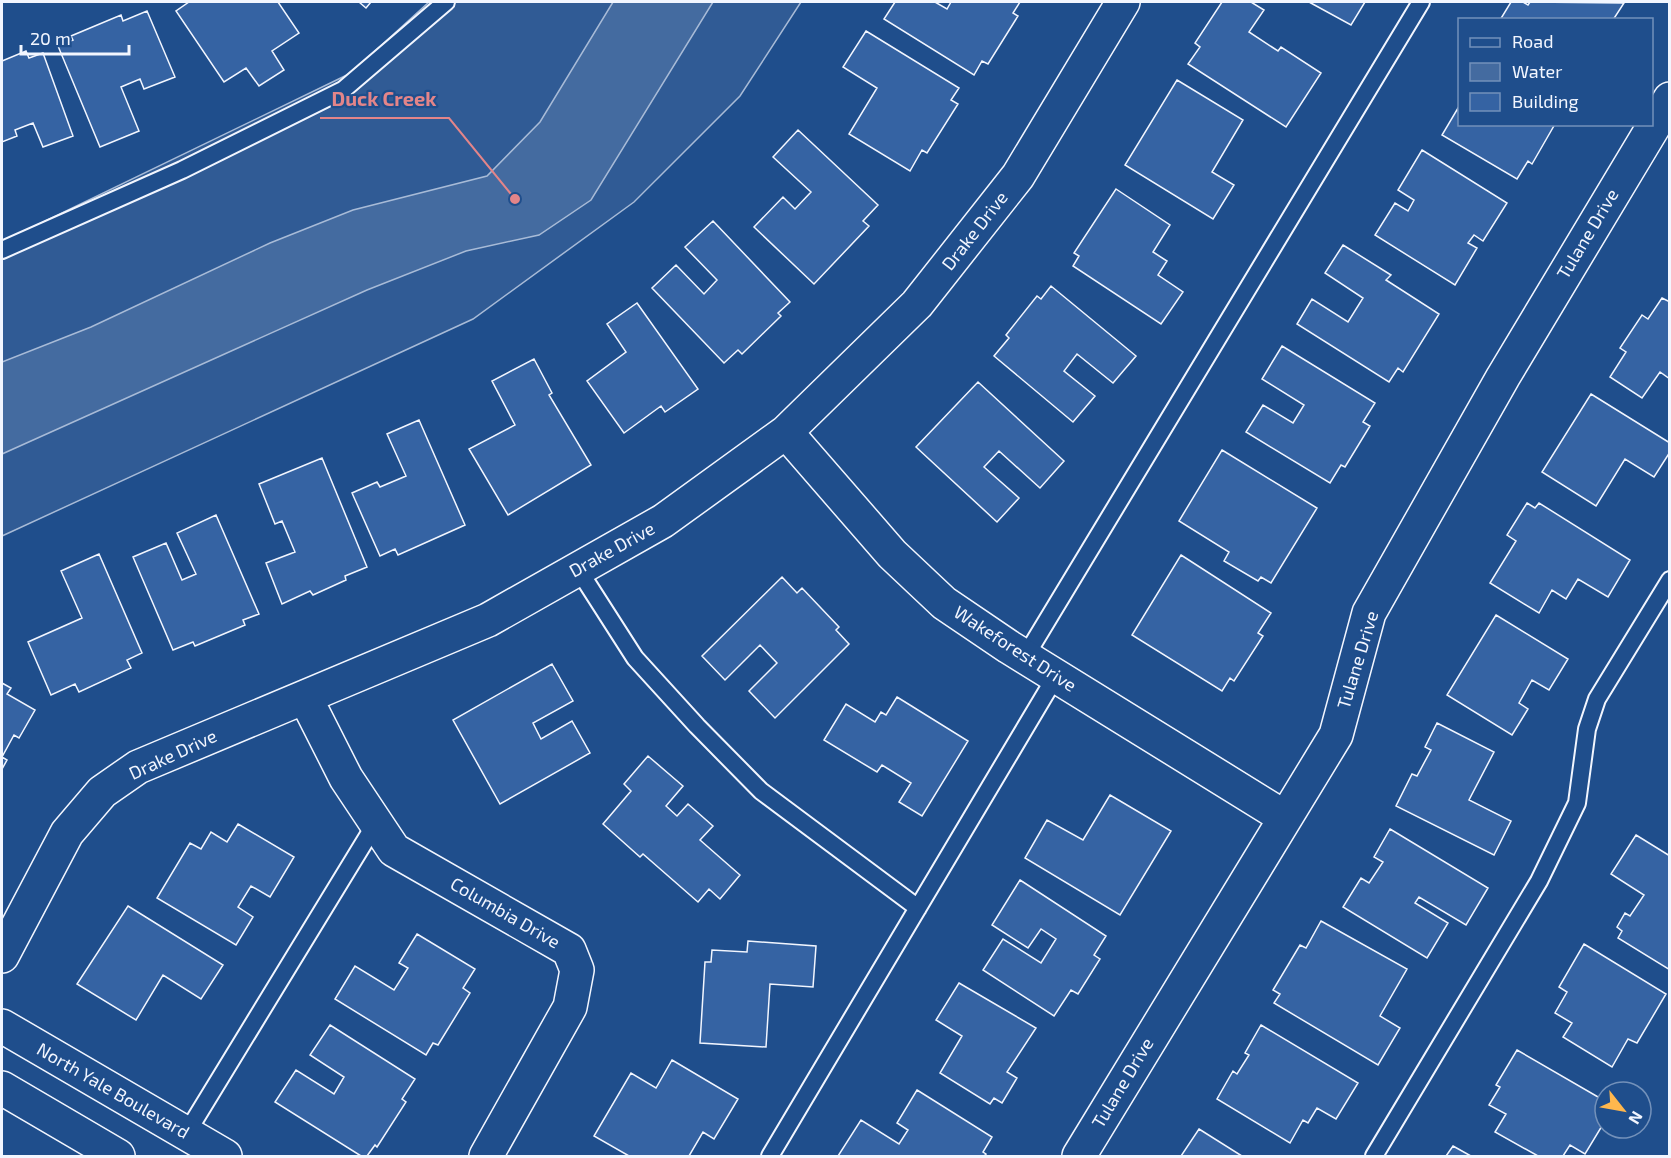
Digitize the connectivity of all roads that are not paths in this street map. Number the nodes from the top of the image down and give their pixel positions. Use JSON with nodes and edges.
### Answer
{"nodes":[{"id":1,"x":446,"y":2,"type":"edge"},
{"id":2,"x":1123,"y":2,"type":"edge"},
{"id":3,"x":1421,"y":2,"type":"edge"},
{"id":4,"x":1670,"y":99,"type":"edge"},
{"id":5,"x":2,"y":250,"type":"edge"},
{"id":6,"x":786,"y":432,"type":"junction"},
{"id":7,"x":578,"y":569,"type":"junction"},
{"id":8,"x":1670,"y":580,"type":"edge"},
{"id":9,"x":1025,"y":657,"type":"junction"},
{"id":10,"x":1056,"y":676,"type":"junction"},
{"id":11,"x":305,"y":697,"type":"junction"},
{"id":12,"x":1284,"y":817,"type":"junction"},
{"id":13,"x":376,"y":823,"type":"junction"},
{"id":14,"x":918,"y":908,"type":"junction"},
{"id":15,"x":2,"y":956,"type":"edge"},
{"id":16,"x":2,"y":1026,"type":"edge"},
{"id":17,"x":2,"y":1089,"type":"edge"},
{"id":18,"x":186,"y":1134,"type":"junction"},
{"id":19,"x":118,"y":1156,"type":"edge"},
{"id":20,"x":225,"y":1156,"type":"edge"},
{"id":21,"x":486,"y":1156,"type":"edge"},
{"id":22,"x":770,"y":1156,"type":"edge"},
{"id":23,"x":1079,"y":1156,"type":"edge"},
{"id":24,"x":1374,"y":1156,"type":"edge"}],
"edges":[{"from":1,"to":5,"type":"lane"},
{"from":2,"to":6,"type":"street","name":"Drake Drive"},
{"from":3,"to":9,"type":"lane"},
{"from":4,"to":12,"type":"street","name":"Tulane Drive"},
{"from":6,"to":7,"type":"street","name":"Drake Drive"},
{"from":6,"to":9,"type":"street","name":"Wakeforest Drive"},
{"from":7,"to":11,"type":"street","name":"Drake Drive"},
{"from":7,"to":14,"type":"lane"},
{"from":8,"to":24,"type":"lane"},
{"from":9,"to":10,"type":"street","name":"Wakeforest Drive"},
{"from":10,"to":12,"type":"street","name":"Wakeforest Drive"},
{"from":10,"to":14,"type":"lane"},
{"from":11,"to":13,"type":"street","name":"Columbia Drive"},
{"from":11,"to":15,"type":"street","name":"Drake Drive"},
{"from":12,"to":23,"type":"street","name":"Tulane Drive"},
{"from":13,"to":18,"type":"lane"},
{"from":13,"to":21,"type":"street","name":"Columbia Drive"},
{"from":14,"to":22,"type":"lane"},
{"from":16,"to":18,"type":"street","name":"North Yale Boulevard"},
{"from":17,"to":19,"type":"street"},
{"from":18,"to":20,"type":"street","name":"North Yale Boulevard"}]}
